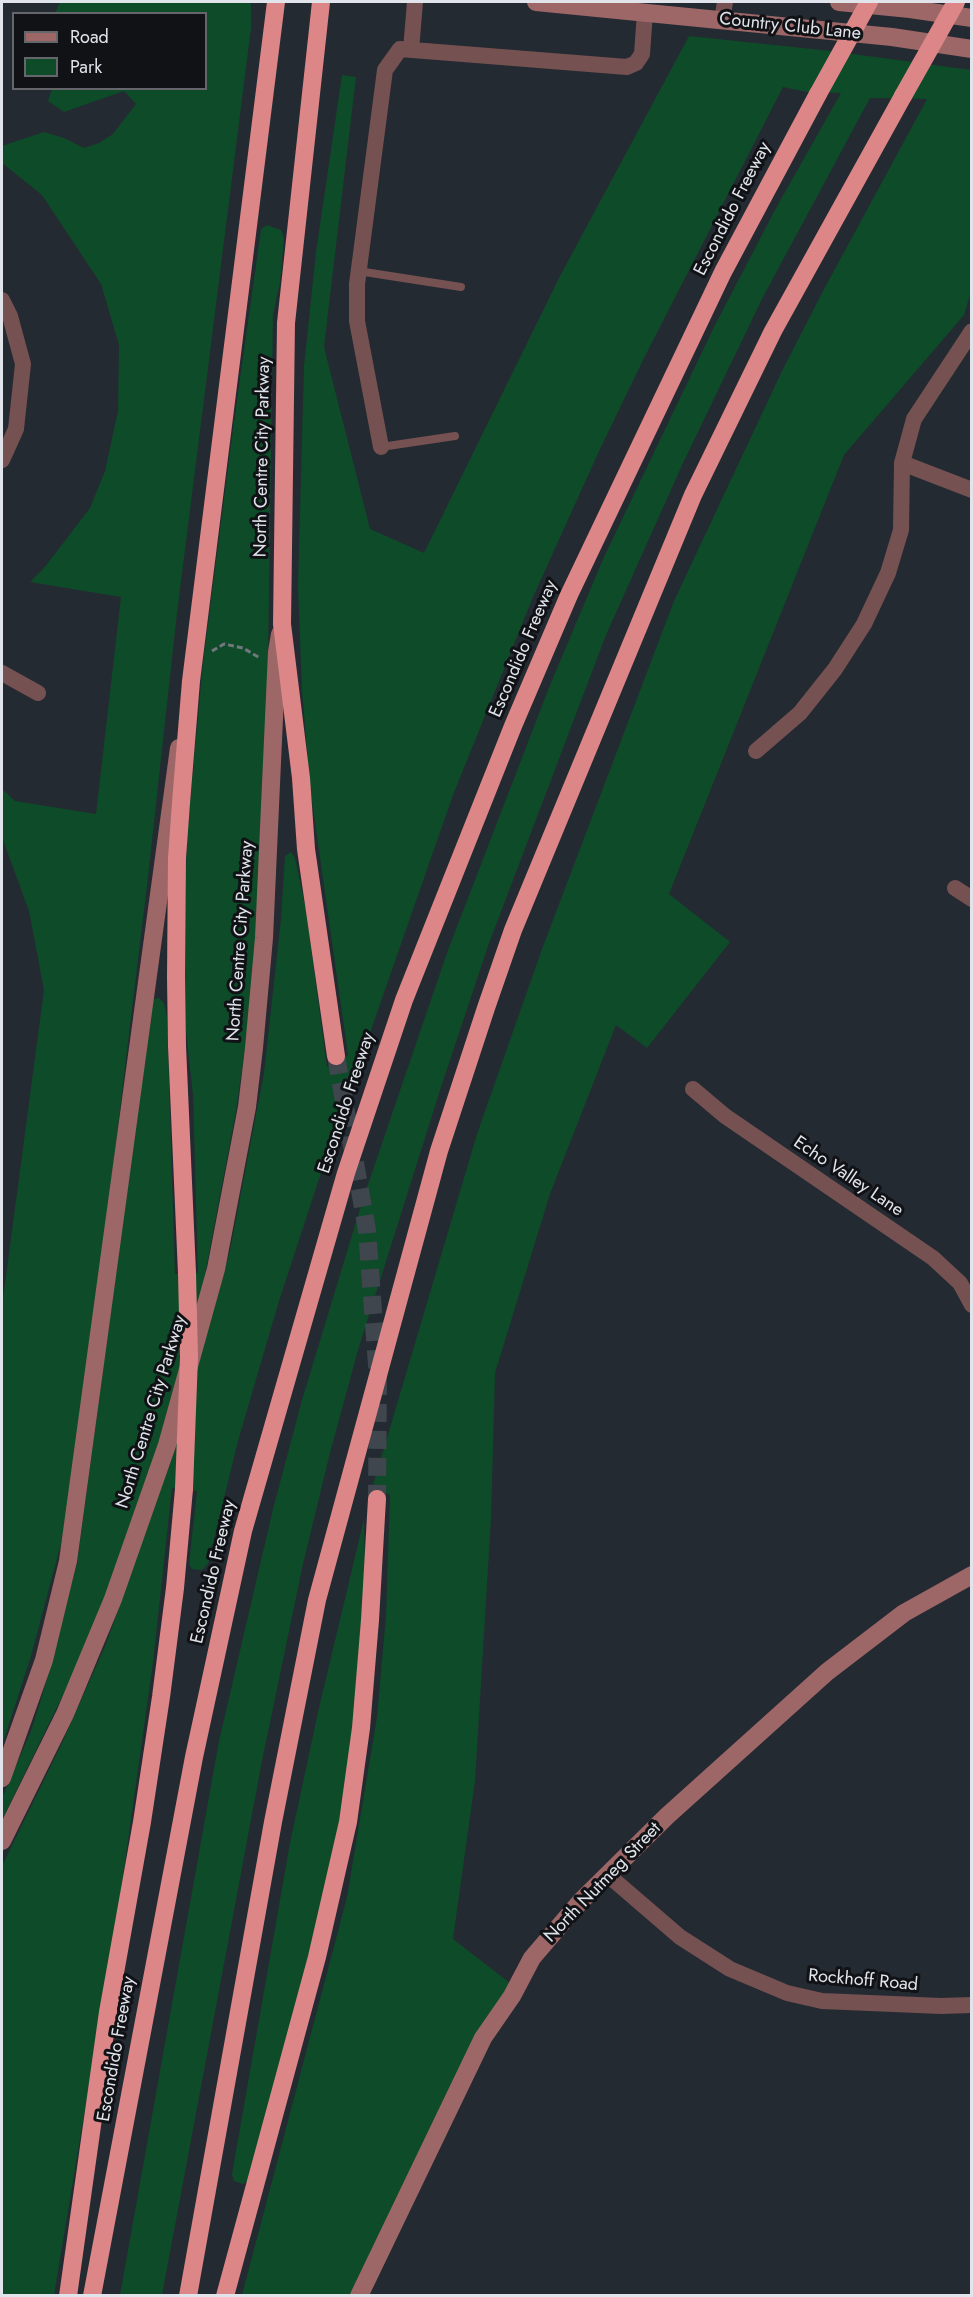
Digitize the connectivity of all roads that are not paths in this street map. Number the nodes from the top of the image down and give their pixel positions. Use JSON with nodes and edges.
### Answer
{"nodes":[{"id":1,"x":276,"y":2,"type":"edge"},
{"id":2,"x":321,"y":2,"type":"edge"},
{"id":3,"x":415,"y":2,"type":"edge"},
{"id":4,"x":536,"y":2,"type":"edge"},
{"id":5,"x":725,"y":2,"type":"edge"},
{"id":6,"x":839,"y":2,"type":"edge"},
{"id":7,"x":869,"y":2,"type":"edge"},
{"id":8,"x":956,"y":2,"type":"edge"},
{"id":9,"x":645,"y":12,"type":"junction"},
{"id":10,"x":972,"y":18,"type":"edge"},
{"id":11,"x":722,"y":20,"type":"junction"},
{"id":12,"x":972,"y":49,"type":"edge"},
{"id":13,"x":411,"y":50,"type":"junction"},
{"id":14,"x":358,"y":271,"type":"junction"},
{"id":15,"x":461,"y":287,"type":"dead end"},
{"id":16,"x":2,"y":300,"type":"edge"},
{"id":17,"x":972,"y":331,"type":"edge"},
{"id":18,"x":455,"y":436,"type":"dead end"},
{"id":19,"x":381,"y":447,"type":"joint"},
{"id":20,"x":2,"y":460,"type":"edge"},
{"id":21,"x":902,"y":463,"type":"junction"},
{"id":22,"x":972,"y":490,"type":"edge"},
{"id":23,"x":282,"y":624,"type":"junction"},
{"id":24,"x":2,"y":673,"type":"edge"},
{"id":25,"x":191,"y":681,"type":"junction"},
{"id":26,"x":38,"y":693,"type":"dead end"},
{"id":27,"x":756,"y":751,"type":"dead end"},
{"id":28,"x":955,"y":888,"type":"dead end"},
{"id":29,"x":972,"y":899,"type":"edge"},
{"id":30,"x":336,"y":1056,"type":"tunnel mouth"},
{"id":31,"x":693,"y":1089,"type":"dead end"},
{"id":32,"x":972,"y":1305,"type":"edge"},
{"id":33,"x":377,"y":1498,"type":"tunnel mouth"},
{"id":34,"x":972,"y":1575,"type":"edge"},
{"id":35,"x":2,"y":1778,"type":"edge"},
{"id":36,"x":2,"y":1841,"type":"edge"},
{"id":37,"x":608,"y":1875,"type":"junction"},
{"id":38,"x":972,"y":2005,"type":"edge"},
{"id":39,"x":68,"y":2295,"type":"edge"},
{"id":40,"x":92,"y":2295,"type":"edge"},
{"id":41,"x":188,"y":2295,"type":"edge"},
{"id":42,"x":225,"y":2295,"type":"edge"},
{"id":43,"x":359,"y":2295,"type":"edge"}],
"edges":[{"from":1,"to":25,"type":"highway","name":"North Centre City Parkway"},
{"from":2,"to":23,"type":"highway","name":"North Centre City Parkway"},
{"from":3,"to":13,"type":"street"},
{"from":4,"to":9,"type":"main road","name":"Country Club Lane"},
{"from":5,"to":11,"type":"street"},
{"from":6,"to":10,"type":"main road","name":"Country Club Lane"},
{"from":7,"to":40,"type":"highway","name":"Escondido Freeway","bridge":true},
{"from":8,"to":41,"type":"highway","bridge":true},
{"from":9,"to":11,"type":"main road","name":"Country Club Lane"},
{"from":9,"to":13,"type":"street"},
{"from":11,"to":12,"type":"main road","name":"Country Club Lane"},
{"from":13,"to":14,"type":"street"},
{"from":14,"to":15,"type":"lane"},
{"from":14,"to":19,"type":"street"},
{"from":16,"to":20,"type":"street"},
{"from":17,"to":21,"type":"street"},
{"from":18,"to":19,"type":"lane"},
{"from":21,"to":22,"type":"street"},
{"from":21,"to":27,"type":"street"},
{"from":23,"to":30,"type":"highway"},
{"from":23,"to":36,"type":"main road","name":"North Centre City Parkway"},
{"from":24,"to":26,"type":"street"},
{"from":25,"to":35,"type":"main road","name":"North Centre City Parkway"},
{"from":25,"to":39,"type":"highway","bridge":true},
{"from":28,"to":29,"type":"street"},
{"from":31,"to":32,"type":"street","name":"Echo Valley Lane"},
{"from":33,"to":42,"type":"highway"},
{"from":34,"to":37,"type":"main road","name":"North Nutmeg Street"},
{"from":37,"to":38,"type":"street","name":"Rockhoff Road"},
{"from":37,"to":43,"type":"main road","name":"North Nutmeg Street"}]}
